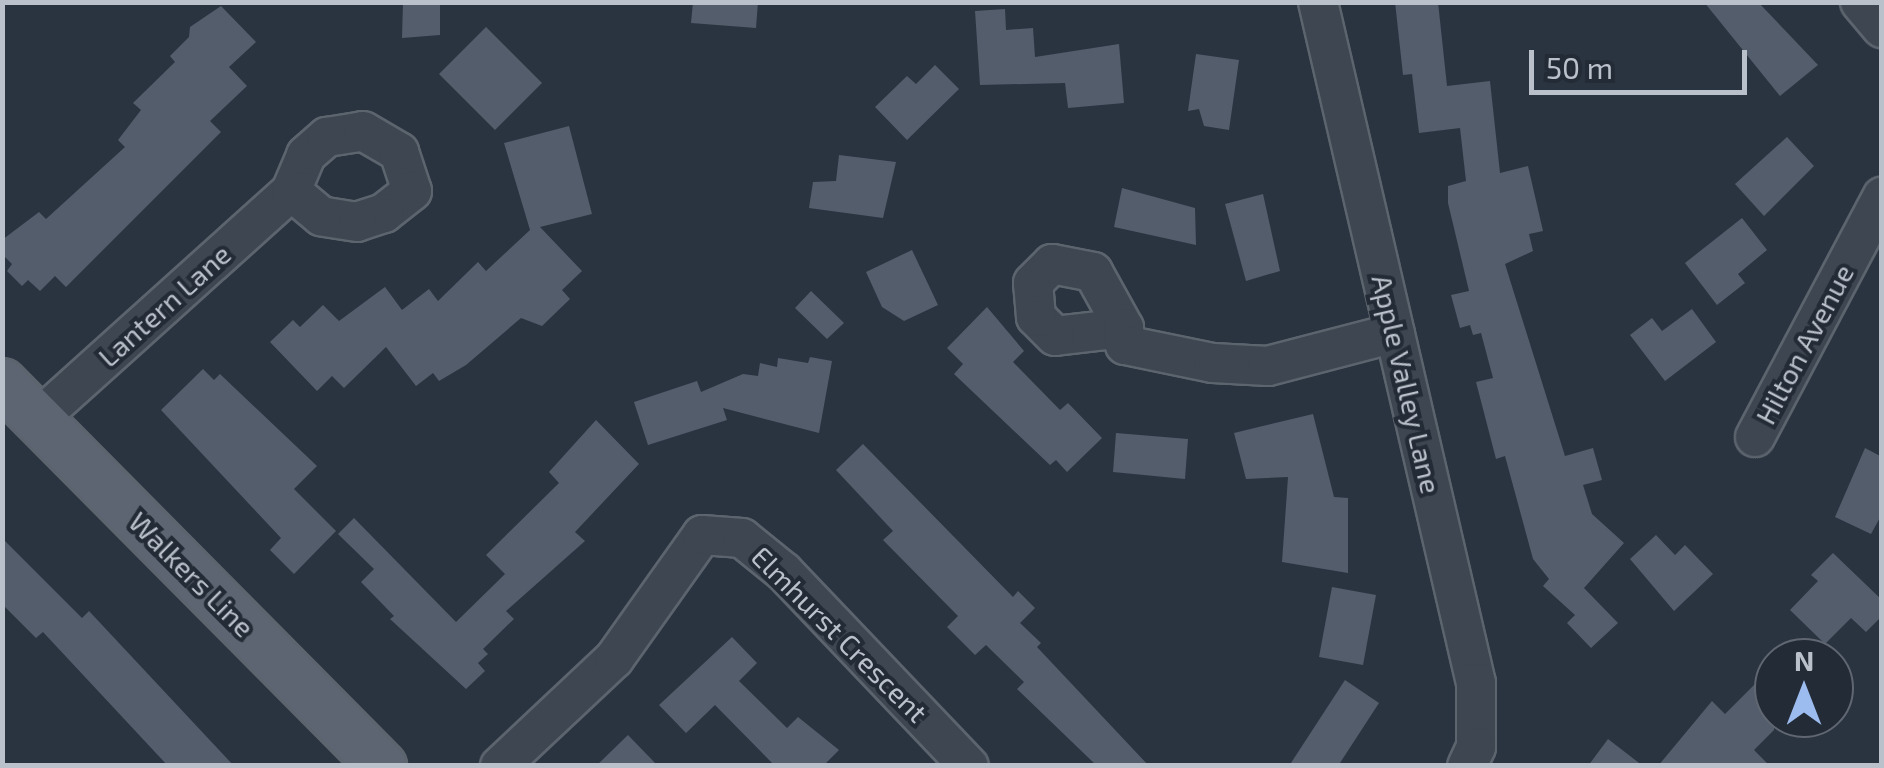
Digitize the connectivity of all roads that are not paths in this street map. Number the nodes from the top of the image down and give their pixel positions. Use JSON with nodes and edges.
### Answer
{"nodes":[{"id":1,"x":1318,"y":2,"type":"edge"},
{"id":2,"x":1860,"y":2,"type":"edge"},
{"id":3,"x":1882,"y":28,"type":"edge"},
{"id":4,"x":290,"y":192,"type":"dead end"},
{"id":5,"x":1882,"y":198,"type":"edge"},
{"id":6,"x":1124,"y":328,"type":"dead end"},
{"id":7,"x":1394,"y":333,"type":"junction"},
{"id":8,"x":2,"y":382,"type":"edge"},
{"id":9,"x":38,"y":419,"type":"junction"},
{"id":10,"x":1755,"y":437,"type":"dead end"},
{"id":11,"x":382,"y":766,"type":"edge"},
{"id":12,"x":500,"y":766,"type":"edge"},
{"id":13,"x":970,"y":766,"type":"edge"},
{"id":14,"x":1468,"y":766,"type":"edge"}],
"edges":[{"from":1,"to":7,"type":"street","name":"Apple Valley Lane"},
{"from":2,"to":3,"type":"street"},
{"from":4,"to":9,"type":"street","name":"Lantern Lane"},
{"from":5,"to":10,"type":"street","name":"Hilton Avenue"},
{"from":6,"to":7,"type":"street"},
{"from":7,"to":14,"type":"street","name":"Apple Valley Lane"},
{"from":8,"to":9,"type":"main road","name":"Walkers Line"},
{"from":9,"to":11,"type":"main road","name":"Walkers Line"},
{"from":12,"to":13,"type":"street","name":"Elmhurst Crescent"}]}
